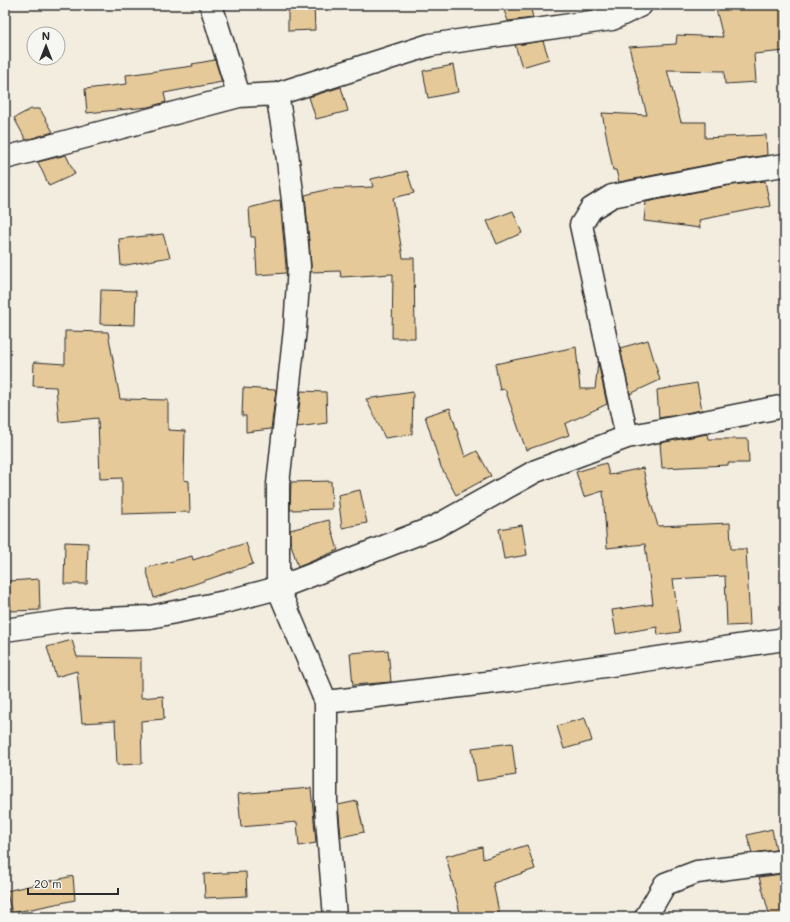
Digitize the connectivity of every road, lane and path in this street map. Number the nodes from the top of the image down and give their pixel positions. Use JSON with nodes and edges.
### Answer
{"nodes":[{"id":1,"x":211,"y":5,"type":"edge"},
{"id":2,"x":641,"y":5,"type":"edge"},
{"id":3,"x":277,"y":94,"type":"junction"},
{"id":4,"x":239,"y":96,"type":"junction"},
{"id":5,"x":5,"y":158,"type":"edge"},
{"id":6,"x":785,"y":165,"type":"edge"},
{"id":7,"x":785,"y":406,"type":"edge"},
{"id":8,"x":627,"y":436,"type":"junction"},
{"id":9,"x":278,"y":588,"type":"junction"},
{"id":10,"x":5,"y":630,"type":"edge"},
{"id":11,"x":785,"y":639,"type":"edge"},
{"id":12,"x":326,"y":702,"type":"junction"},
{"id":13,"x":785,"y":861,"type":"edge"},
{"id":14,"x":335,"y":917,"type":"edge"},
{"id":15,"x":646,"y":917,"type":"edge"}],
"edges":[{"from":1,"to":4,"type":"street"},
{"from":2,"to":3,"type":"street"},
{"from":3,"to":4,"type":"street"},
{"from":3,"to":9,"type":"street"},
{"from":4,"to":5,"type":"street"},
{"from":6,"to":8,"type":"street"},
{"from":7,"to":8,"type":"street"},
{"from":8,"to":9,"type":"street"},
{"from":9,"to":10,"type":"street"},
{"from":9,"to":12,"type":"street"},
{"from":11,"to":12,"type":"street"},
{"from":12,"to":14,"type":"street"},
{"from":13,"to":15,"type":"street"}]}
